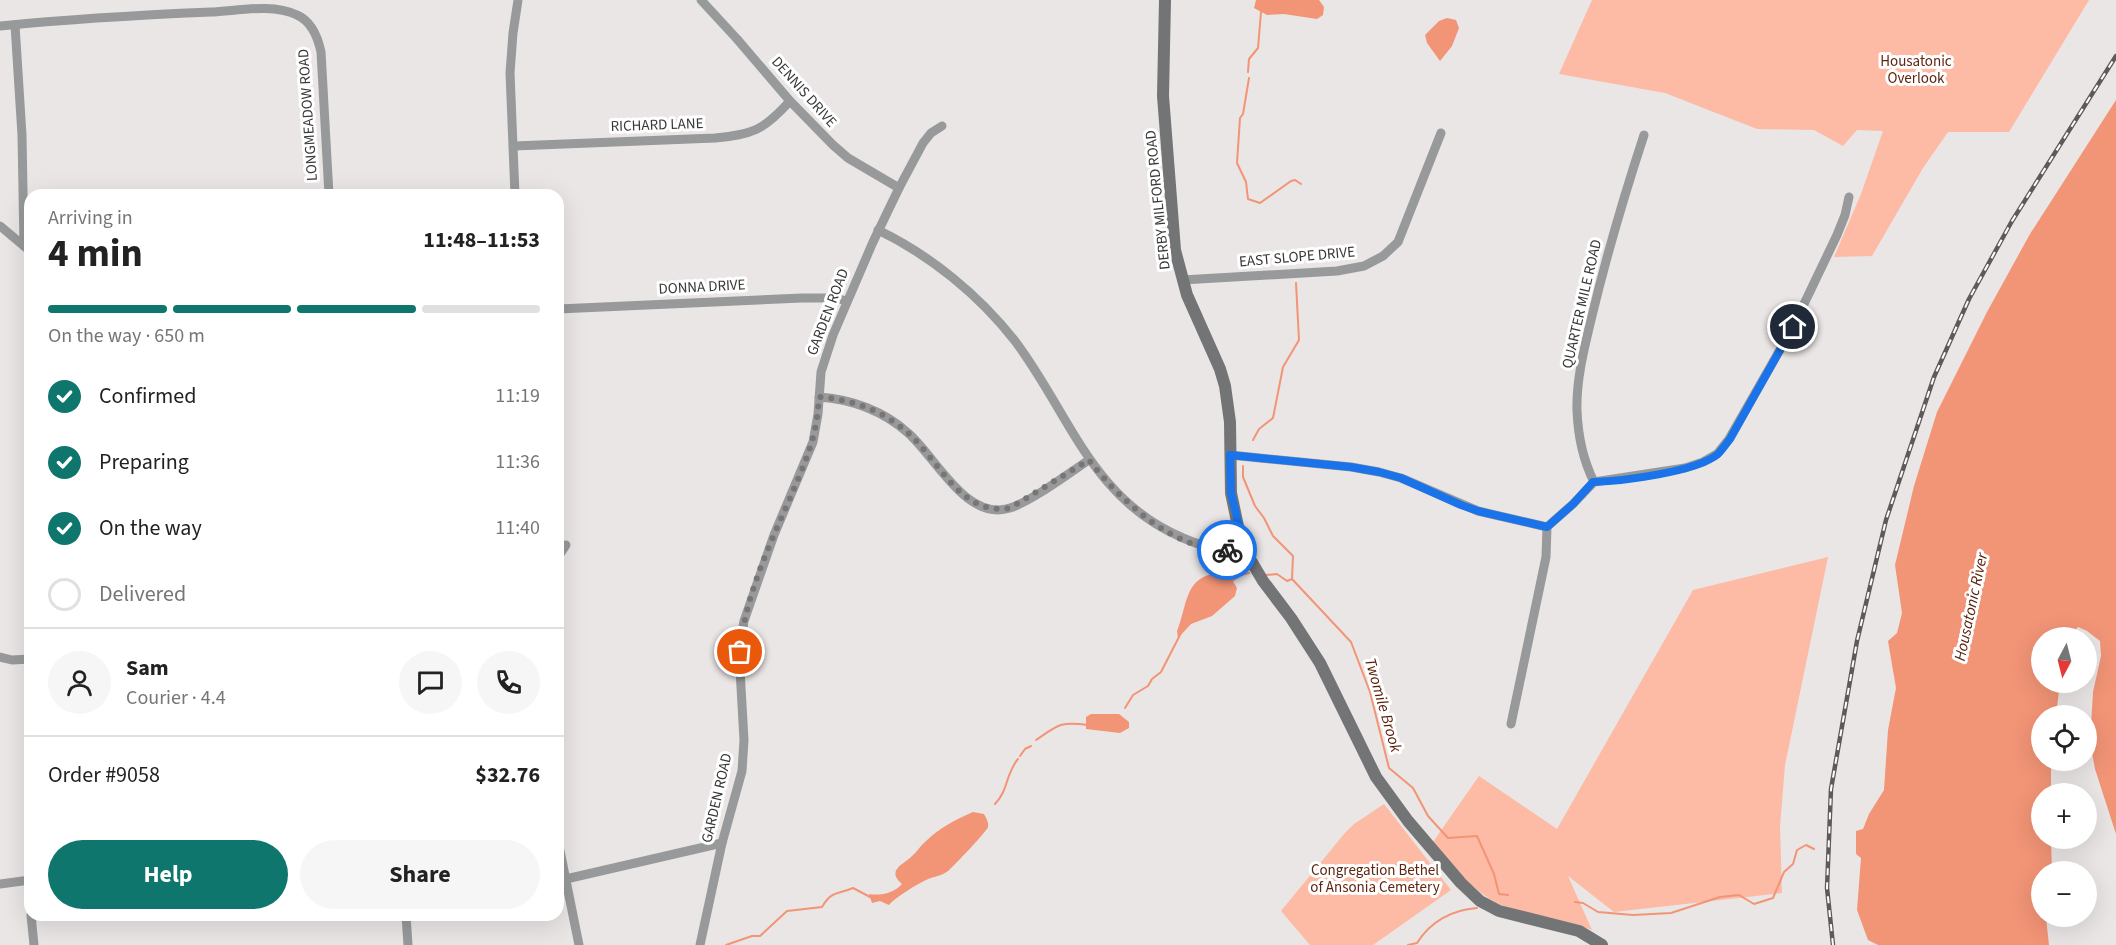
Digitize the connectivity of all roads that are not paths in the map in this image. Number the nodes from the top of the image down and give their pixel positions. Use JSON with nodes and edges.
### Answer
{"nodes":[{"id":1,"x":518,"y":0,"type":"edge"},
{"id":2,"x":700,"y":0,"type":"edge"},
{"id":3,"x":1165,"y":0,"type":"edge"},
{"id":4,"x":15,"y":25,"type":"junction"},
{"id":5,"x":0,"y":26,"type":"edge"},
{"id":6,"x":790,"y":101,"type":"junction"},
{"id":7,"x":942,"y":126,"type":"dead end"},
{"id":8,"x":1442,"y":133,"type":"dead end"},
{"id":9,"x":1644,"y":135,"type":"dead end"},
{"id":10,"x":514,"y":146,"type":"junction"},
{"id":11,"x":899,"y":188,"type":"junction"},
{"id":12,"x":24,"y":189,"type":"edge"},
{"id":13,"x":328,"y":189,"type":"edge"},
{"id":14,"x":515,"y":189,"type":"edge"},
{"id":15,"x":1850,"y":197,"type":"dead end"},
{"id":16,"x":0,"y":226,"type":"edge"},
{"id":17,"x":878,"y":230,"type":"junction"},
{"id":18,"x":24,"y":246,"type":"edge"},
{"id":19,"x":1182,"y":280,"type":"junction"},
{"id":20,"x":847,"y":301,"type":"junction"},
{"id":21,"x":564,"y":309,"type":"edge"},
{"id":22,"x":819,"y":397,"type":"junction"},
{"id":23,"x":1230,"y":455,"type":"junction"},
{"id":24,"x":1089,"y":460,"type":"junction"},
{"id":25,"x":1593,"y":482,"type":"junction"},
{"id":26,"x":1547,"y":527,"type":"junction"},
{"id":27,"x":566,"y":545,"type":"dead end"},
{"id":28,"x":1244,"y":546,"type":"junction"},
{"id":29,"x":564,"y":548,"type":"edge"},
{"id":30,"x":0,"y":657,"type":"edge"},
{"id":31,"x":24,"y":659,"type":"edge"},
{"id":32,"x":1510,"y":724,"type":"dead end"},
{"id":33,"x":722,"y":843,"type":"junction"},
{"id":34,"x":564,"y":870,"type":"edge"},
{"id":35,"x":566,"y":879,"type":"junction"},
{"id":36,"x":24,"y":881,"type":"edge"},
{"id":37,"x":0,"y":884,"type":"edge"},
{"id":38,"x":32,"y":921,"type":"edge"},
{"id":39,"x":406,"y":921,"type":"edge"},
{"id":40,"x":34,"y":945,"type":"edge"},
{"id":41,"x":408,"y":945,"type":"edge"},
{"id":42,"x":579,"y":945,"type":"edge"},
{"id":43,"x":700,"y":945,"type":"edge"},
{"id":44,"x":1602,"y":945,"type":"edge"}],
"edges":[{"from":1,"to":10,"type":"street"},
{"from":2,"to":6,"type":"street","name":"DENNIS DRIVE"},
{"from":3,"to":19,"type":"main road","name":"DERBY MILFORD ROAD"},
{"from":4,"to":5,"type":"street","name":"LONGMEADOW ROAD"},
{"from":4,"to":12,"type":"street"},
{"from":4,"to":13,"type":"street","name":"LONGMEADOW ROAD"},
{"from":6,"to":10,"type":"street","name":"RICHARD LANE"},
{"from":6,"to":11,"type":"street","name":"DENNIS DRIVE"},
{"from":7,"to":11,"type":"street","name":"GARDEN ROAD"},
{"from":8,"to":19,"type":"street","name":"EAST SLOPE DRIVE"},
{"from":9,"to":25,"type":"street","name":"QUARTER MILE ROAD"},
{"from":10,"to":14,"type":"street"},
{"from":11,"to":17,"type":"street","name":"GARDEN ROAD"},
{"from":15,"to":25,"type":"street"},
{"from":16,"to":18,"type":"street"},
{"from":17,"to":20,"type":"street","name":"GARDEN ROAD"},
{"from":17,"to":24,"type":"street"},
{"from":19,"to":23,"type":"main road","name":"DERBY MILFORD ROAD"},
{"from":20,"to":21,"type":"street","name":"DONNA DRIVE"},
{"from":20,"to":22,"type":"street","name":"GARDEN ROAD"},
{"from":22,"to":24,"type":"street"},
{"from":22,"to":33,"type":"street","name":"GARDEN ROAD"},
{"from":23,"to":26,"type":"street"},
{"from":23,"to":28,"type":"main road","name":"DERBY MILFORD ROAD"},
{"from":24,"to":28,"type":"street"},
{"from":25,"to":26,"type":"street"},
{"from":26,"to":32,"type":"street"},
{"from":27,"to":29,"type":"street"},
{"from":28,"to":44,"type":"main road","name":"DERBY MILFORD ROAD"},
{"from":30,"to":31,"type":"street"},
{"from":33,"to":35,"type":"street"},
{"from":33,"to":43,"type":"street","name":"GARDEN ROAD"},
{"from":34,"to":35,"type":"street"},
{"from":35,"to":42,"type":"street"},
{"from":36,"to":37,"type":"street"},
{"from":38,"to":40,"type":"street"},
{"from":39,"to":41,"type":"street"}]}
